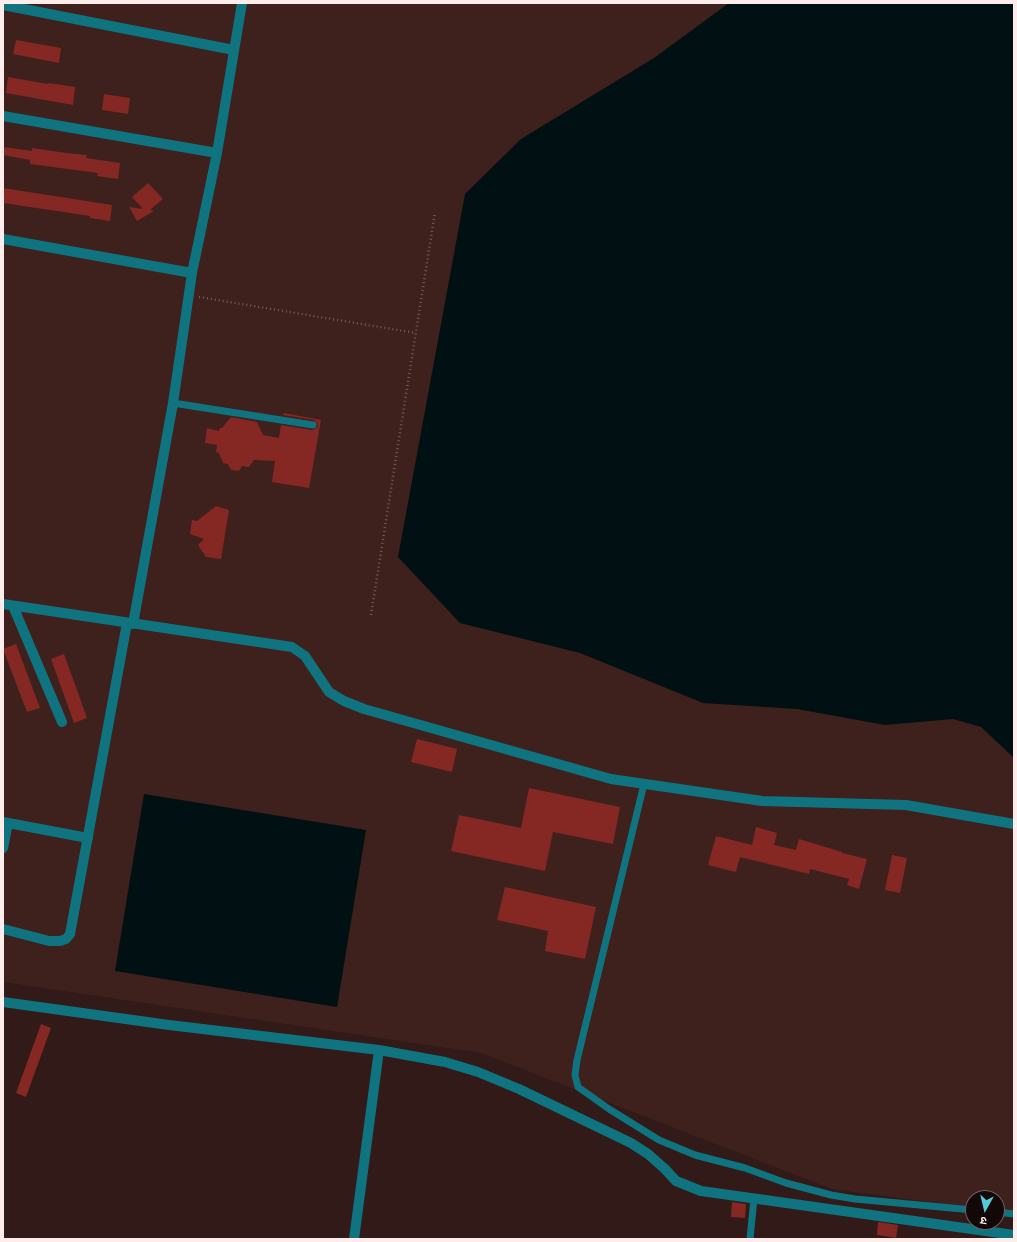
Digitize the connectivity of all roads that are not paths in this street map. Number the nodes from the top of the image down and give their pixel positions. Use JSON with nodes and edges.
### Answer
{"nodes":[{"id":1,"x":242,"y":3,"type":"edge"},
{"id":2,"x":3,"y":5,"type":"edge"},
{"id":3,"x":234,"y":50,"type":"junction"},
{"id":4,"x":3,"y":116,"type":"edge"},
{"id":5,"x":216,"y":153,"type":"junction"},
{"id":6,"x":3,"y":239,"type":"edge"},
{"id":7,"x":192,"y":274,"type":"junction"},
{"id":8,"x":173,"y":403,"type":"junction"},
{"id":9,"x":313,"y":425,"type":"dead end"},
{"id":10,"x":3,"y":604,"type":"edge"},
{"id":11,"x":14,"y":606,"type":"junction"},
{"id":12,"x":130,"y":623,"type":"junction"},
{"id":13,"x":62,"y":722,"type":"dead end"},
{"id":14,"x":644,"y":784,"type":"junction"},
{"id":15,"x":6,"y":822,"type":"edge"},
{"id":16,"x":1014,"y":824,"type":"edge"},
{"id":17,"x":88,"y":838,"type":"junction"},
{"id":18,"x":3,"y":848,"type":"edge"},
{"id":19,"x":3,"y":929,"type":"edge"},
{"id":20,"x":3,"y":1002,"type":"edge"},
{"id":21,"x":379,"y":1050,"type":"junction"},
{"id":22,"x":754,"y":1198,"type":"junction"},
{"id":23,"x":965,"y":1209,"type":"edge"},
{"id":24,"x":1014,"y":1235,"type":"edge"},
{"id":25,"x":354,"y":1239,"type":"edge"},
{"id":26,"x":750,"y":1239,"type":"edge"}],
"edges":[{"from":1,"to":3,"type":"street"},
{"from":2,"to":3,"type":"street"},
{"from":3,"to":5,"type":"street"},
{"from":4,"to":5,"type":"street"},
{"from":5,"to":7,"type":"street"},
{"from":6,"to":7,"type":"street"},
{"from":7,"to":8,"type":"street"},
{"from":8,"to":9,"type":"lane"},
{"from":8,"to":12,"type":"street"},
{"from":10,"to":11,"type":"street"},
{"from":11,"to":12,"type":"street"},
{"from":11,"to":13,"type":"street"},
{"from":12,"to":14,"type":"street"},
{"from":12,"to":17,"type":"street"},
{"from":14,"to":16,"type":"street"},
{"from":14,"to":23,"type":"lane"},
{"from":15,"to":17,"type":"street"},
{"from":15,"to":18,"type":"street"},
{"from":17,"to":19,"type":"street"},
{"from":20,"to":21,"type":"street"},
{"from":21,"to":22,"type":"street"},
{"from":21,"to":25,"type":"street"},
{"from":22,"to":24,"type":"street"},
{"from":22,"to":26,"type":"lane"}]}
